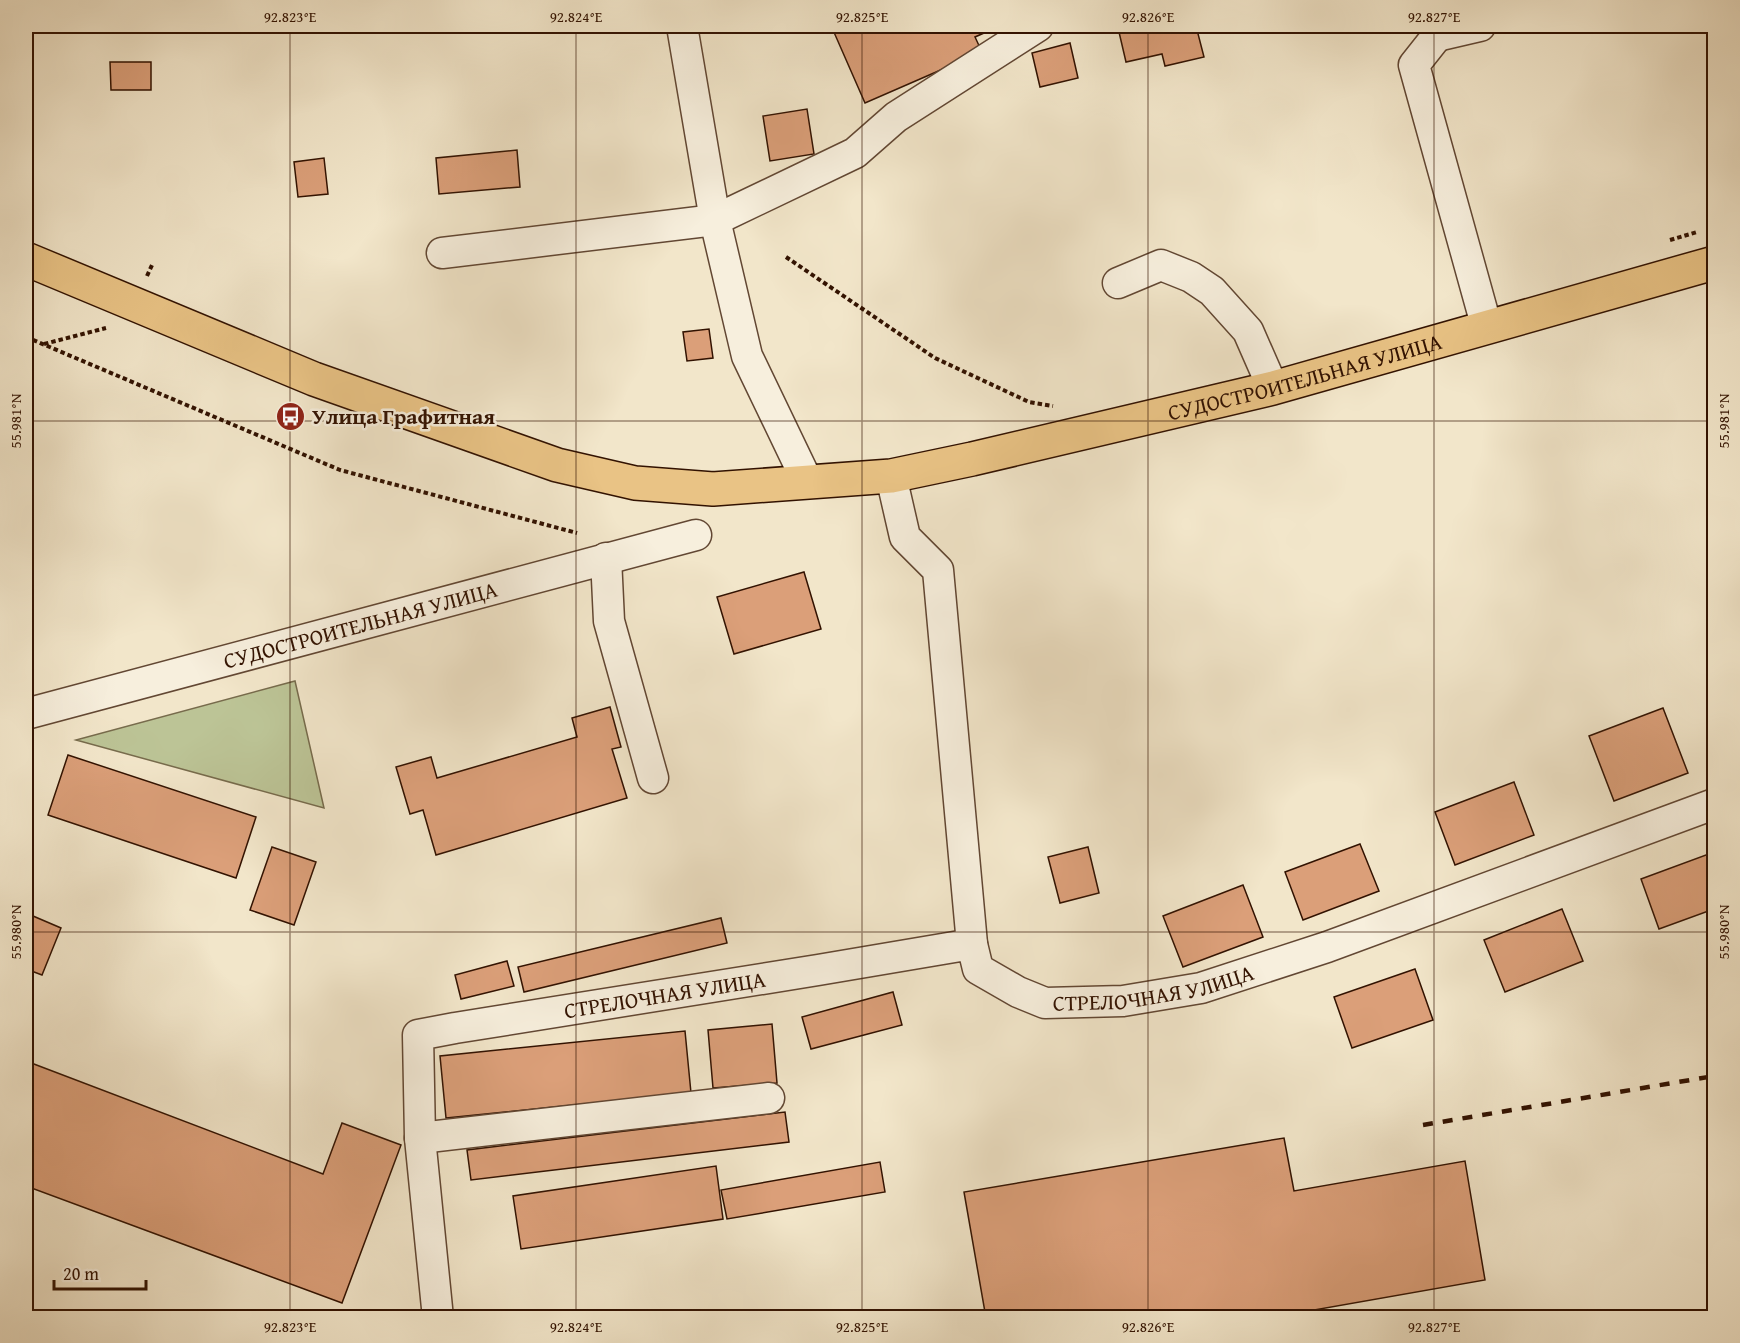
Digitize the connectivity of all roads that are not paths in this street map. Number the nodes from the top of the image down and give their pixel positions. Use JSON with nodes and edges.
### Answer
{"nodes":[{"id":1,"x":682,"y":26,"type":"edge"},
{"id":2,"x":1038,"y":26,"type":"edge"},
{"id":3,"x":1480,"y":26,"type":"edge"},
{"id":4,"x":1436,"y":31,"type":"edge"},
{"id":5,"x":715,"y":220,"type":"junction"},
{"id":6,"x":442,"y":253,"type":"dead end"},
{"id":7,"x":26,"y":259,"type":"edge"},
{"id":8,"x":1714,"y":263,"type":"edge"},
{"id":9,"x":1118,"y":283,"type":"dead end"},
{"id":10,"x":1488,"y":328,"type":"junction"},
{"id":11,"x":1273,"y":388,"type":"junction"},
{"id":12,"x":891,"y":476,"type":"junction"},
{"id":13,"x":808,"y":483,"type":"junction"},
{"id":14,"x":696,"y":535,"type":"dead end"},
{"id":15,"x":606,"y":558,"type":"junction"},
{"id":16,"x":26,"y":714,"type":"edge"},
{"id":17,"x":653,"y":778,"type":"dead end"},
{"id":18,"x":1714,"y":804,"type":"edge"},
{"id":19,"x":972,"y":944,"type":"junction"},
{"id":20,"x":769,"y":1098,"type":"dead end"},
{"id":21,"x":420,"y":1138,"type":"junction"},
{"id":22,"x":438,"y":1317,"type":"edge"}],
"edges":[{"from":1,"to":5,"type":"street"},
{"from":2,"to":5,"type":"street"},
{"from":3,"to":4,"type":"street"},
{"from":4,"to":10,"type":"street"},
{"from":5,"to":6,"type":"street"},
{"from":5,"to":13,"type":"street"},
{"from":7,"to":13,"type":"main road","name":"СУДОСТРОИТЕЛЬНАЯ УЛИЦА"},
{"from":8,"to":10,"type":"main road","name":"СУДОСТРОИТЕЛЬНАЯ УЛИЦА"},
{"from":9,"to":11,"type":"street"},
{"from":10,"to":11,"type":"main road","name":"СУДОСТРОИТЕЛЬНАЯ УЛИЦА"},
{"from":11,"to":12,"type":"main road","name":"СУДОСТРОИТЕЛЬНАЯ УЛИЦА"},
{"from":12,"to":13,"type":"main road","name":"СУДОСТРОИТЕЛЬНАЯ УЛИЦА"},
{"from":12,"to":19,"type":"street"},
{"from":14,"to":15,"type":"street","name":"СУДОСТРОИТЕЛЬНАЯ УЛИЦА"},
{"from":15,"to":16,"type":"street","name":"СУДОСТРОИТЕЛЬНАЯ УЛИЦА"},
{"from":15,"to":17,"type":"street"},
{"from":18,"to":19,"type":"street","name":"СТРЕЛОЧНАЯ УЛИЦА"},
{"from":19,"to":21,"type":"street","name":"СТРЕЛОЧНАЯ УЛИЦА"},
{"from":20,"to":21,"type":"street"},
{"from":21,"to":22,"type":"street"}]}
